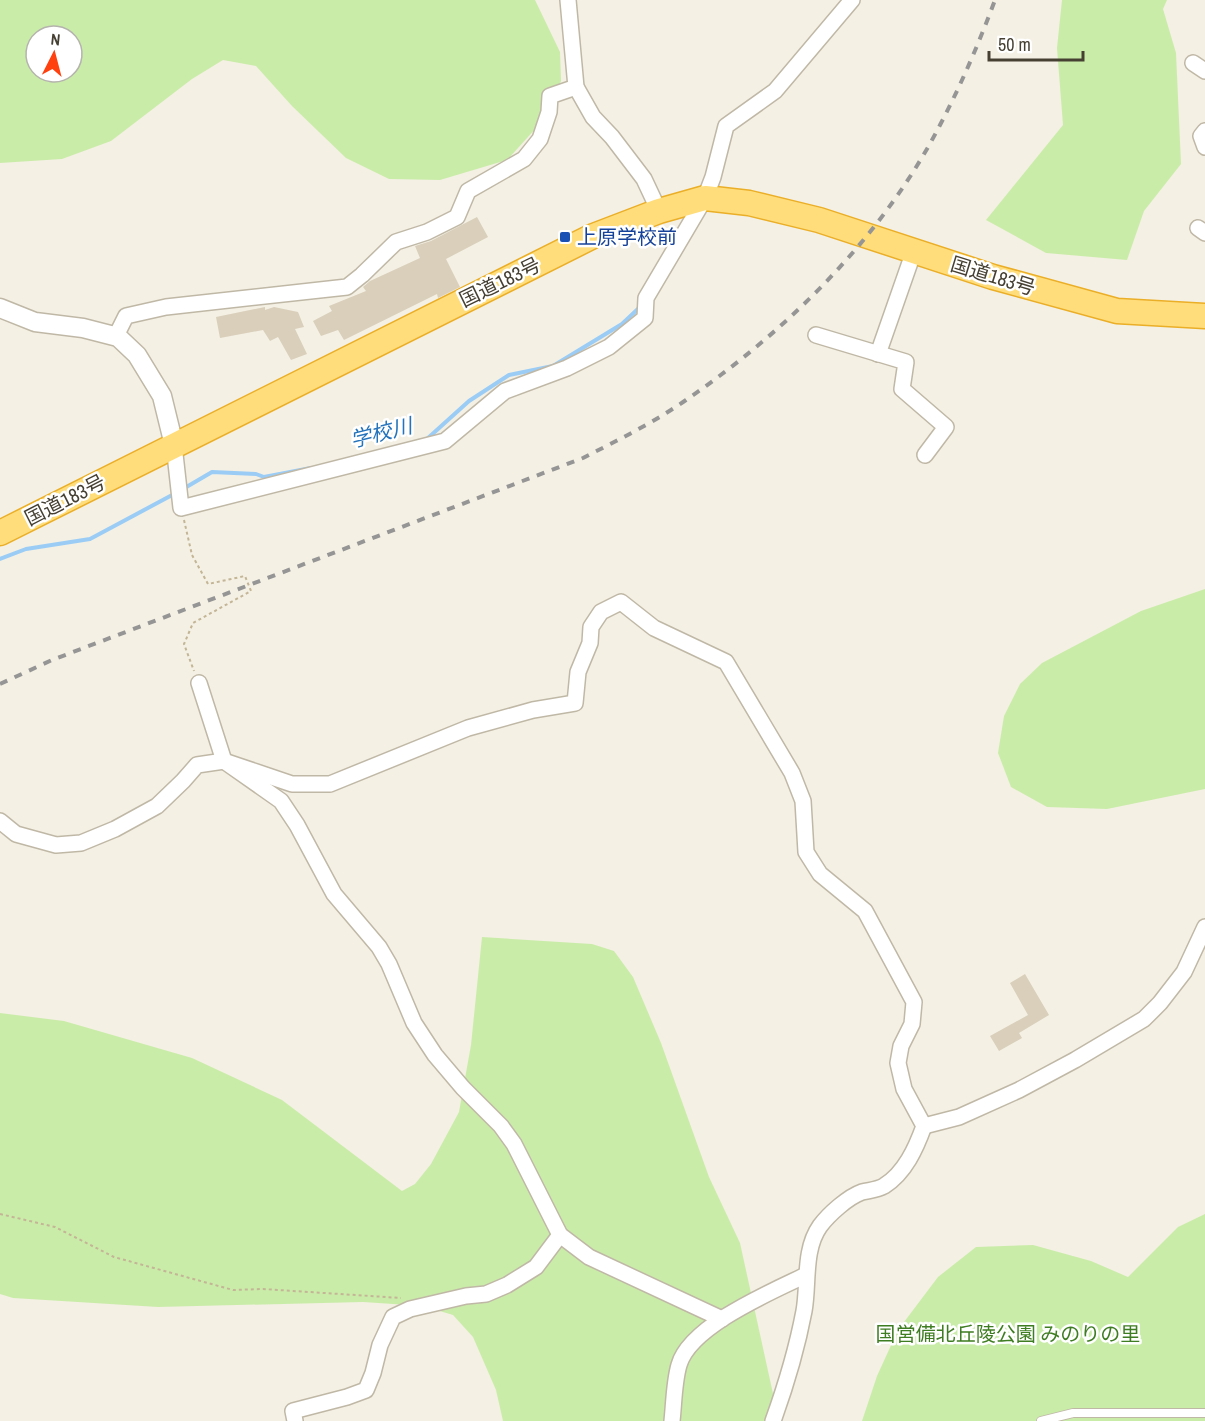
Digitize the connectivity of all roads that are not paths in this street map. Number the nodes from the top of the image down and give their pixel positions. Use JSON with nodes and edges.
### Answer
{"nodes":[{"id":1,"x":568,"y":0,"type":"edge"},
{"id":2,"x":852,"y":0,"type":"edge"},
{"id":3,"x":576,"y":87,"type":"junction"},
{"id":4,"x":1205,"y":131,"type":"edge"},
{"id":5,"x":1205,"y":147,"type":"edge"},
{"id":6,"x":705,"y":198,"type":"junction"},
{"id":7,"x":659,"y":211,"type":"junction"},
{"id":8,"x":914,"y":251,"type":"junction"},
{"id":9,"x":0,"y":308,"type":"edge"},
{"id":10,"x":1205,"y":316,"type":"edge"},
{"id":11,"x":116,"y":336,"type":"junction"},
{"id":12,"x":816,"y":336,"type":"dead end"},
{"id":13,"x":878,"y":354,"type":"junction"},
{"id":14,"x":174,"y":445,"type":"junction"},
{"id":15,"x":924,"y":455,"type":"dead end"},
{"id":16,"x":0,"y":532,"type":"edge"},
{"id":17,"x":199,"y":683,"type":"road end"},
{"id":18,"x":224,"y":761,"type":"junction"},
{"id":19,"x":0,"y":821,"type":"edge"},
{"id":20,"x":1205,"y":927,"type":"edge"},
{"id":21,"x":924,"y":1126,"type":"junction"},
{"id":22,"x":560,"y":1234,"type":"junction"},
{"id":23,"x":806,"y":1275,"type":"junction"},
{"id":24,"x":722,"y":1319,"type":"junction"},
{"id":25,"x":1205,"y":1413,"type":"edge"},
{"id":26,"x":295,"y":1421,"type":"edge"},
{"id":27,"x":672,"y":1421,"type":"edge"},
{"id":28,"x":773,"y":1421,"type":"edge"},
{"id":29,"x":1041,"y":1421,"type":"edge"}],
"edges":[{"from":1,"to":3,"type":"street"},
{"from":2,"to":6,"type":"street"},
{"from":3,"to":7,"type":"street"},
{"from":3,"to":11,"type":"street"},
{"from":4,"to":5,"type":"street"},
{"from":6,"to":7,"type":"highway","name":"国道183号"},
{"from":6,"to":8,"type":"highway","name":"国道183号"},
{"from":6,"to":14,"type":"street"},
{"from":7,"to":14,"type":"highway","name":"国道183号"},
{"from":8,"to":10,"type":"highway","name":"国道183号"},
{"from":8,"to":13,"type":"street"},
{"from":9,"to":11,"type":"street"},
{"from":11,"to":14,"type":"street"},
{"from":12,"to":13,"type":"street"},
{"from":13,"to":15,"type":"street"},
{"from":14,"to":16,"type":"highway","name":"国道183号"},
{"from":17,"to":18,"type":"street"},
{"from":18,"to":19,"type":"street"},
{"from":18,"to":21,"type":"street"},
{"from":18,"to":22,"type":"street"},
{"from":20,"to":21,"type":"street"},
{"from":21,"to":23,"type":"street"},
{"from":22,"to":24,"type":"street"},
{"from":22,"to":26,"type":"street"},
{"from":23,"to":24,"type":"street"},
{"from":23,"to":28,"type":"street"},
{"from":24,"to":27,"type":"street"},
{"from":25,"to":29,"type":"lane"}]}
